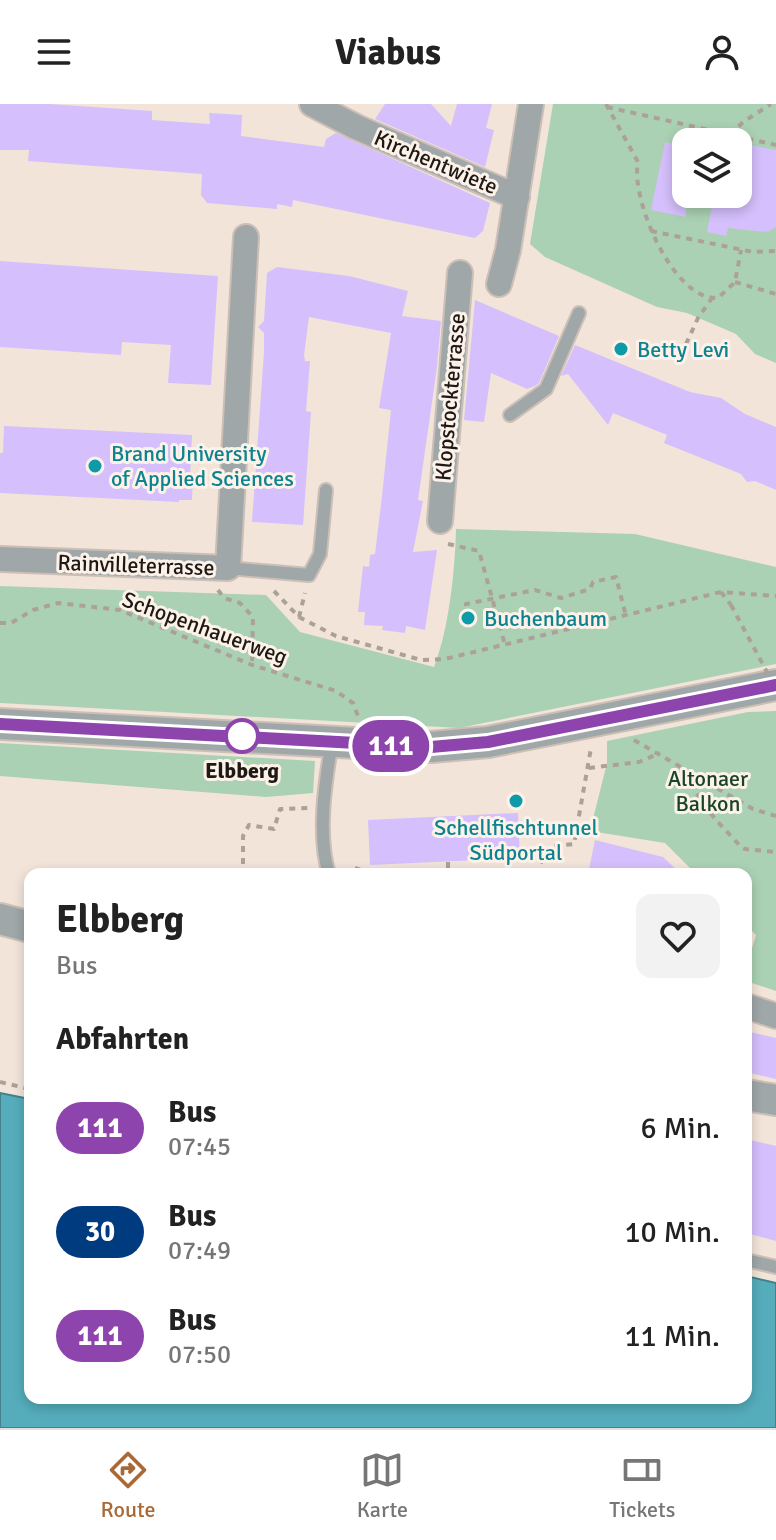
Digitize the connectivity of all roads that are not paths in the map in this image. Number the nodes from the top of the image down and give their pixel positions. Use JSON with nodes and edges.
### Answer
{"nodes":[{"id":1,"x":312,"y":104,"type":"edge"},
{"id":2,"x":531,"y":104,"type":"edge"},
{"id":3,"x":517,"y":197,"type":"junction"},
{"id":4,"x":246,"y":237,"type":"dead end"},
{"id":5,"x":460,"y":273,"type":"dead end"},
{"id":6,"x":499,"y":284,"type":"dead end"},
{"id":7,"x":579,"y":313,"type":"dead end"},
{"id":8,"x":510,"y":415,"type":"dead end"},
{"id":9,"x":326,"y":490,"type":"dead end"},
{"id":10,"x":440,"y":521,"type":"road end"},
{"id":11,"x":0,"y":559,"type":"edge"},
{"id":12,"x":223,"y":578,"type":"junction"},
{"id":13,"x":776,"y":687,"type":"edge"},
{"id":14,"x":0,"y":724,"type":"edge"},
{"id":15,"x":330,"y":755,"type":"junction"},
{"id":16,"x":327,"y":868,"type":"edge"},
{"id":17,"x":0,"y":919,"type":"edge"},
{"id":18,"x":24,"y":925,"type":"edge"},
{"id":19,"x":752,"y":1008,"type":"edge"},
{"id":20,"x":776,"y":1016,"type":"edge"},
{"id":21,"x":752,"y":1096,"type":"edge"},
{"id":22,"x":776,"y":1100,"type":"edge"},
{"id":23,"x":752,"y":1261,"type":"edge"},
{"id":24,"x":776,"y":1267,"type":"edge"}],
"edges":[{"from":1,"to":3,"type":"street","name":"Kirchentwiete"},
{"from":2,"to":3,"type":"street"},
{"from":3,"to":6,"type":"street"},
{"from":4,"to":12,"type":"street","name":"Rainvilleterrasse"},
{"from":5,"to":10,"type":"street","name":"Klopstockterrasse"},
{"from":7,"to":8,"type":"lane"},
{"from":9,"to":12,"type":"lane"},
{"from":11,"to":12,"type":"street","name":"Rainvilleterrasse"},
{"from":13,"to":15,"type":"street"},
{"from":14,"to":15,"type":"street"},
{"from":15,"to":16,"type":"lane"},
{"from":17,"to":18,"type":"street"},
{"from":19,"to":20,"type":"street"},
{"from":21,"to":22,"type":"street"},
{"from":23,"to":24,"type":"lane"}]}
